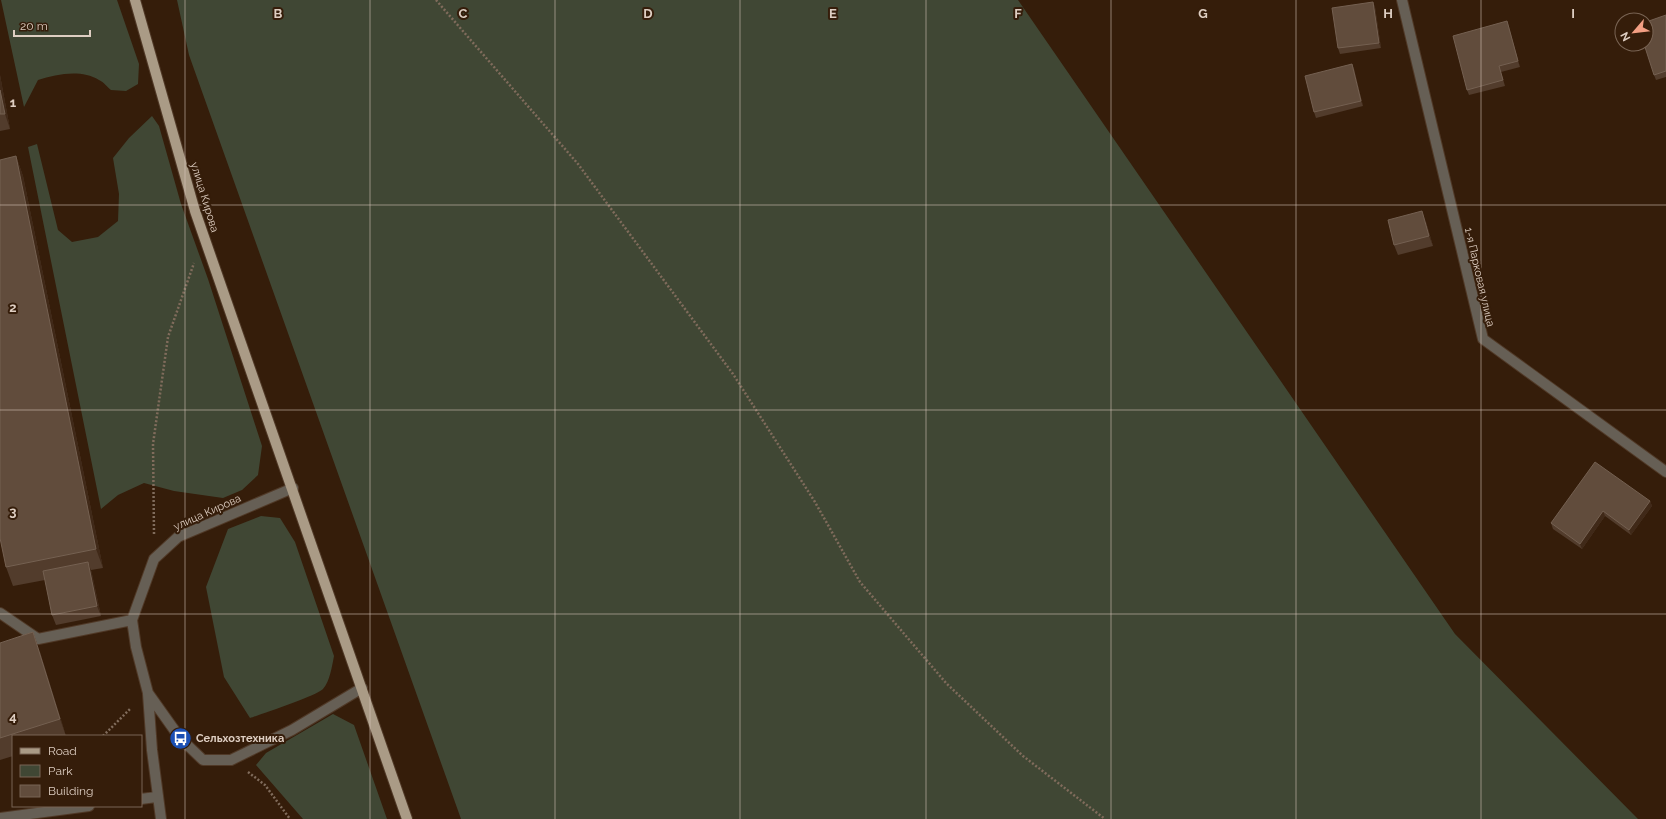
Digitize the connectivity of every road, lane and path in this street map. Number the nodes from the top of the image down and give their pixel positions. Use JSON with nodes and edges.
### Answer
{"nodes":[{"id":1,"x":135,"y":0,"type":"edge"},
{"id":2,"x":436,"y":0,"type":"edge"},
{"id":3,"x":1402,"y":0,"type":"edge"},
{"id":4,"x":203,"y":234,"type":"junction"},
{"id":5,"x":1666,"y":472,"type":"edge"},
{"id":6,"x":293,"y":488,"type":"junction"},
{"id":7,"x":154,"y":559,"type":"junction"},
{"id":8,"x":0,"y":613,"type":"edge"},
{"id":9,"x":132,"y":620,"type":"junction"},
{"id":10,"x":362,"y":688,"type":"junction"},
{"id":11,"x":148,"y":693,"type":"junction"},
{"id":12,"x":104,"y":735,"type":"edge"},
{"id":13,"x":231,"y":760,"type":"junction"},
{"id":14,"x":156,"y":797,"type":"junction"},
{"id":15,"x":142,"y":799,"type":"edge"},
{"id":16,"x":82,"y":807,"type":"edge"},
{"id":17,"x":0,"y":818,"type":"edge"},
{"id":18,"x":160,"y":819,"type":"edge"},
{"id":19,"x":290,"y":819,"type":"edge"},
{"id":20,"x":407,"y":819,"type":"edge"},
{"id":21,"x":1105,"y":819,"type":"edge"}],
"edges":[{"from":1,"to":4,"type":"main road","name":"улица Кирова"},
{"from":2,"to":21,"type":"path"},
{"from":3,"to":5,"type":"street","name":"1-я Парковая улица"},
{"from":4,"to":6,"type":"main road","name":"улица Кирова"},
{"from":4,"to":7,"type":"path"},
{"from":6,"to":7,"type":"street","name":"улица Кирова"},
{"from":6,"to":10,"type":"main road","name":"улица Кирова"},
{"from":7,"to":9,"type":"street","name":"улица Кирова"},
{"from":8,"to":9,"type":"street"},
{"from":9,"to":11,"type":"street","name":"улица Кирова"},
{"from":10,"to":13,"type":"street","name":"улица Кирова"},
{"from":10,"to":20,"type":"main road","name":"улица Кирова"},
{"from":11,"to":12,"type":"path"},
{"from":11,"to":13,"type":"street","name":"улица Кирова"},
{"from":11,"to":14,"type":"street"},
{"from":13,"to":19,"type":"path"},
{"from":14,"to":15,"type":"street"},
{"from":14,"to":18,"type":"street"},
{"from":16,"to":17,"type":"street"}]}
